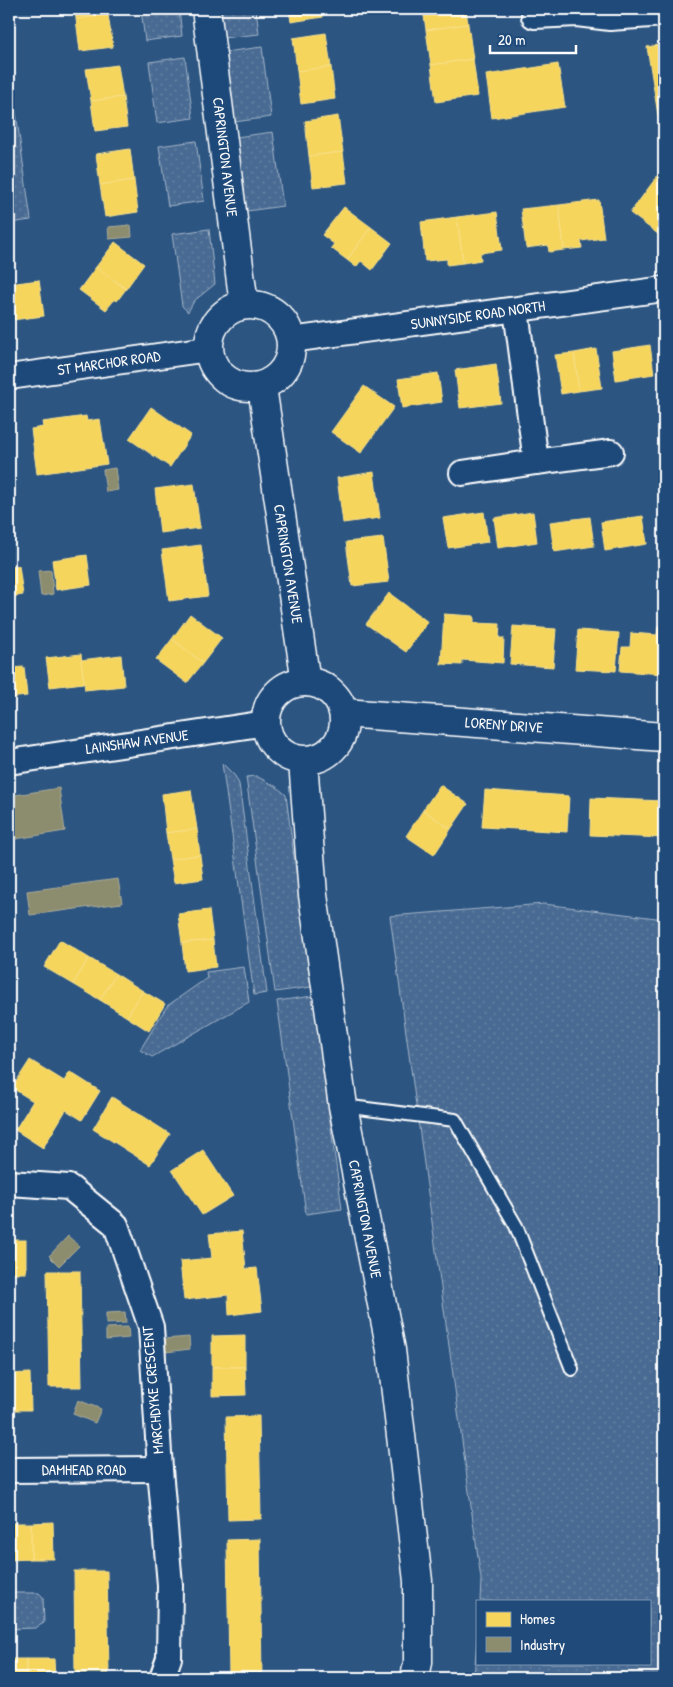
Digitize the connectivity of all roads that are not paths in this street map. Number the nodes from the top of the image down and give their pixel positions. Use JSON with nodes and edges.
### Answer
{"nodes":[{"id":1,"x":206,"y":9,"type":"edge"},
{"id":2,"x":664,"y":14,"type":"edge"},
{"id":3,"x":534,"y":16,"type":"dead end"},
{"id":4,"x":664,"y":289,"type":"edge"},
{"id":5,"x":244,"y":305,"type":"junction"},
{"id":6,"x":516,"y":310,"type":"junction"},
{"id":7,"x":291,"y":340,"type":"junction"},
{"id":8,"x":208,"y":349,"type":"junction"},
{"id":9,"x":9,"y":377,"type":"edge"},
{"id":10,"x":262,"y":387,"type":"junction"},
{"id":11,"x":611,"y":452,"type":"dead end"},
{"id":12,"x":536,"y":462,"type":"junction"},
{"id":13,"x":462,"y":473,"type":"dead end"},
{"id":14,"x":306,"y":682,"type":"junction"},
{"id":15,"x":344,"y":713,"type":"junction"},
{"id":16,"x":266,"y":723,"type":"junction"},
{"id":17,"x":664,"y":737,"type":"edge"},
{"id":18,"x":303,"y":761,"type":"junction"},
{"id":19,"x":9,"y":762,"type":"edge"},
{"id":20,"x":343,"y":1106,"type":"junction"},
{"id":21,"x":9,"y":1183,"type":"edge"},
{"id":22,"x":572,"y":1369,"type":"dead end"},
{"id":23,"x":160,"y":1469,"type":"junction"},
{"id":24,"x":9,"y":1470,"type":"edge"},
{"id":25,"x":162,"y":1678,"type":"edge"},
{"id":26,"x":415,"y":1678,"type":"edge"}],
"edges":[{"from":1,"to":5,"type":"street","name":"CAPRINGTON AVENUE"},
{"from":2,"to":3,"type":"street"},
{"from":4,"to":6,"type":"street","name":"SUNNYSIDE ROAD NORTH"},
{"from":5,"to":7,"type":"street"},
{"from":5,"to":8,"type":"street"},
{"from":6,"to":7,"type":"street","name":"SUNNYSIDE ROAD NORTH"},
{"from":6,"to":12,"type":"street"},
{"from":7,"to":10,"type":"street"},
{"from":8,"to":9,"type":"street","name":"ST MARCHOR ROAD"},
{"from":8,"to":10,"type":"street"},
{"from":10,"to":14,"type":"street","name":"CAPRINGTON AVENUE"},
{"from":11,"to":12,"type":"street"},
{"from":12,"to":13,"type":"street"},
{"from":14,"to":15,"type":"street"},
{"from":14,"to":16,"type":"street"},
{"from":15,"to":17,"type":"street","name":"LORENY DRIVE"},
{"from":15,"to":18,"type":"street"},
{"from":16,"to":18,"type":"street"},
{"from":16,"to":19,"type":"street","name":"LAINSHAW AVENUE"},
{"from":18,"to":20,"type":"street","name":"CAPRINGTON AVENUE"},
{"from":20,"to":22,"type":"lane"},
{"from":20,"to":26,"type":"street","name":"CAPRINGTON AVENUE"},
{"from":21,"to":23,"type":"street","name":"MARCHDYKE CRESCENT"},
{"from":23,"to":24,"type":"street","name":"DAMHEAD ROAD"},
{"from":23,"to":25,"type":"street","name":"MARCHDYKE CRESCENT"}]}
